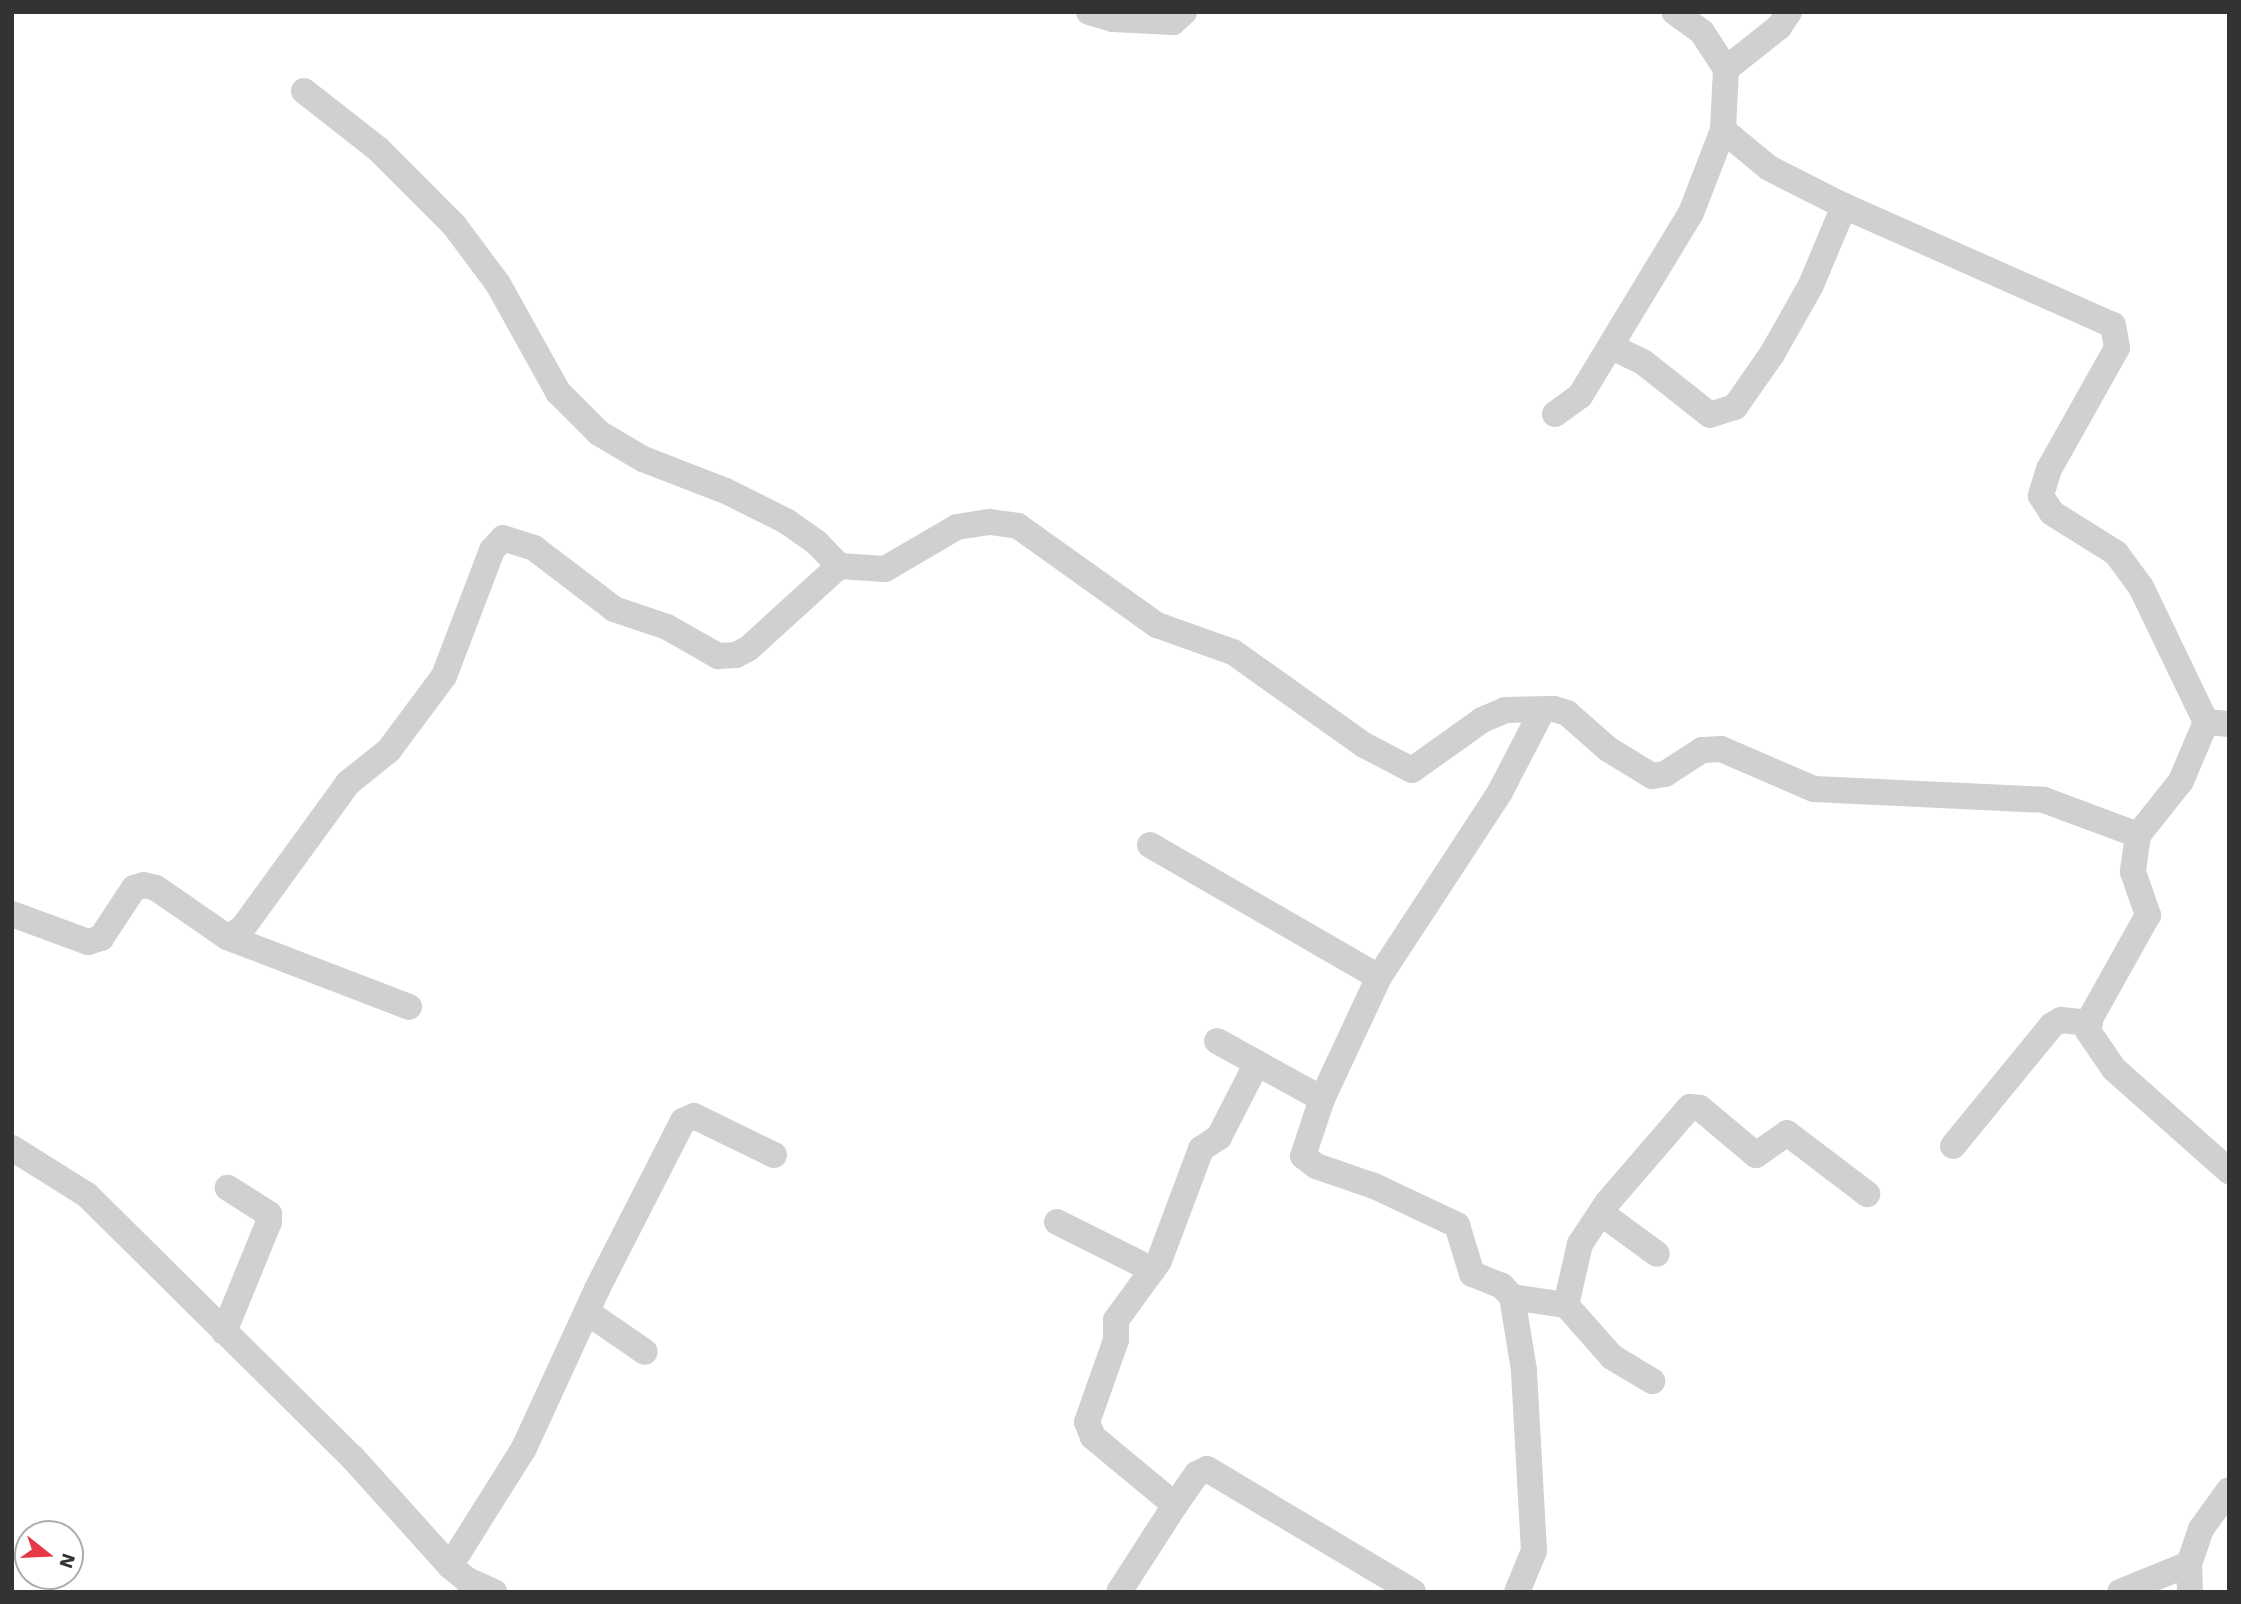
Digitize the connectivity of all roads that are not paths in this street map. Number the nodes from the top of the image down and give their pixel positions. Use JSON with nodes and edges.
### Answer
{"nodes":[{"id":1,"x":1089,"y":12,"type":"edge"},
{"id":2,"x":1184,"y":12,"type":"edge"},
{"id":3,"x":1674,"y":12,"type":"edge"},
{"id":4,"x":1789,"y":12,"type":"edge"},
{"id":5,"x":1726,"y":69,"type":"junction"},
{"id":6,"x":304,"y":91,"type":"dead end"},
{"id":7,"x":1723,"y":130,"type":"junction"},
{"id":8,"x":1844,"y":206,"type":"junction"},
{"id":9,"x":1612,"y":347,"type":"junction"},
{"id":10,"x":1555,"y":414,"type":"dead end"},
{"id":11,"x":839,"y":566,"type":"junction"},
{"id":12,"x":1543,"y":709,"type":"junction"},
{"id":13,"x":2217,"y":723,"type":"edge"},
{"id":14,"x":2138,"y":835,"type":"junction"},
{"id":15,"x":1150,"y":845,"type":"dead end"},
{"id":16,"x":12,"y":914,"type":"edge"},
{"id":17,"x":227,"y":937,"type":"junction"},
{"id":18,"x":1379,"y":977,"type":"junction"},
{"id":19,"x":409,"y":1007,"type":"dead end"},
{"id":20,"x":2090,"y":1023,"type":"junction"},
{"id":21,"x":1217,"y":1041,"type":"dead end"},
{"id":22,"x":1257,"y":1063,"type":"junction"},
{"id":23,"x":1322,"y":1099,"type":"junction"},
{"id":24,"x":1953,"y":1146,"type":"dead end"},
{"id":25,"x":12,"y":1148,"type":"edge"},
{"id":26,"x":774,"y":1155,"type":"dead end"},
{"id":27,"x":2229,"y":1171,"type":"edge"},
{"id":28,"x":228,"y":1188,"type":"dead end"},
{"id":29,"x":1867,"y":1194,"type":"dead end"},
{"id":30,"x":1601,"y":1213,"type":"junction"},
{"id":31,"x":1057,"y":1223,"type":"dead end"},
{"id":32,"x":1657,"y":1254,"type":"dead end"},
{"id":33,"x":1153,"y":1270,"type":"junction"},
{"id":34,"x":1512,"y":1297,"type":"junction"},
{"id":35,"x":1566,"y":1305,"type":"junction"},
{"id":36,"x":587,"y":1312,"type":"junction"},
{"id":37,"x":223,"y":1332,"type":"junction"},
{"id":38,"x":645,"y":1352,"type":"dead end"},
{"id":39,"x":1652,"y":1381,"type":"dead end"},
{"id":40,"x":2229,"y":1490,"type":"edge"},
{"id":41,"x":1175,"y":1505,"type":"junction"},
{"id":42,"x":2189,"y":1564,"type":"junction"},
{"id":43,"x":450,"y":1566,"type":"junction"},
{"id":44,"x":494,"y":1592,"type":"edge"},
{"id":45,"x":1119,"y":1592,"type":"edge"},
{"id":46,"x":1413,"y":1592,"type":"edge"},
{"id":47,"x":1517,"y":1592,"type":"edge"},
{"id":48,"x":2120,"y":1592,"type":"edge"},
{"id":49,"x":2190,"y":1592,"type":"edge"}],
"edges":[{"from":1,"to":2,"type":"street"},
{"from":3,"to":5,"type":"street"},
{"from":4,"to":5,"type":"street"},
{"from":5,"to":7,"type":"street"},
{"from":6,"to":11,"type":"street"},
{"from":7,"to":8,"type":"street"},
{"from":7,"to":9,"type":"street"},
{"from":8,"to":9,"type":"street"},
{"from":8,"to":13,"type":"street"},
{"from":9,"to":10,"type":"street"},
{"from":11,"to":12,"type":"street"},
{"from":11,"to":17,"type":"street"},
{"from":12,"to":14,"type":"street"},
{"from":12,"to":18,"type":"street"},
{"from":13,"to":14,"type":"street"},
{"from":14,"to":20,"type":"street"},
{"from":15,"to":18,"type":"street"},
{"from":16,"to":17,"type":"street"},
{"from":17,"to":19,"type":"street"},
{"from":18,"to":23,"type":"street"},
{"from":20,"to":24,"type":"street"},
{"from":20,"to":27,"type":"street"},
{"from":21,"to":22,"type":"street"},
{"from":22,"to":23,"type":"street"},
{"from":22,"to":33,"type":"street"},
{"from":23,"to":34,"type":"street"},
{"from":25,"to":37,"type":"street"},
{"from":26,"to":36,"type":"street"},
{"from":28,"to":37,"type":"street"},
{"from":29,"to":30,"type":"street"},
{"from":30,"to":32,"type":"street"},
{"from":30,"to":35,"type":"street"},
{"from":31,"to":33,"type":"street"},
{"from":33,"to":41,"type":"street"},
{"from":34,"to":35,"type":"street"},
{"from":34,"to":47,"type":"street"},
{"from":35,"to":39,"type":"street"},
{"from":36,"to":38,"type":"street"},
{"from":36,"to":43,"type":"street"},
{"from":37,"to":43,"type":"street"},
{"from":40,"to":42,"type":"street"},
{"from":41,"to":45,"type":"street"},
{"from":41,"to":46,"type":"street"},
{"from":42,"to":48,"type":"street"},
{"from":42,"to":49,"type":"street"},
{"from":43,"to":44,"type":"street"}]}
